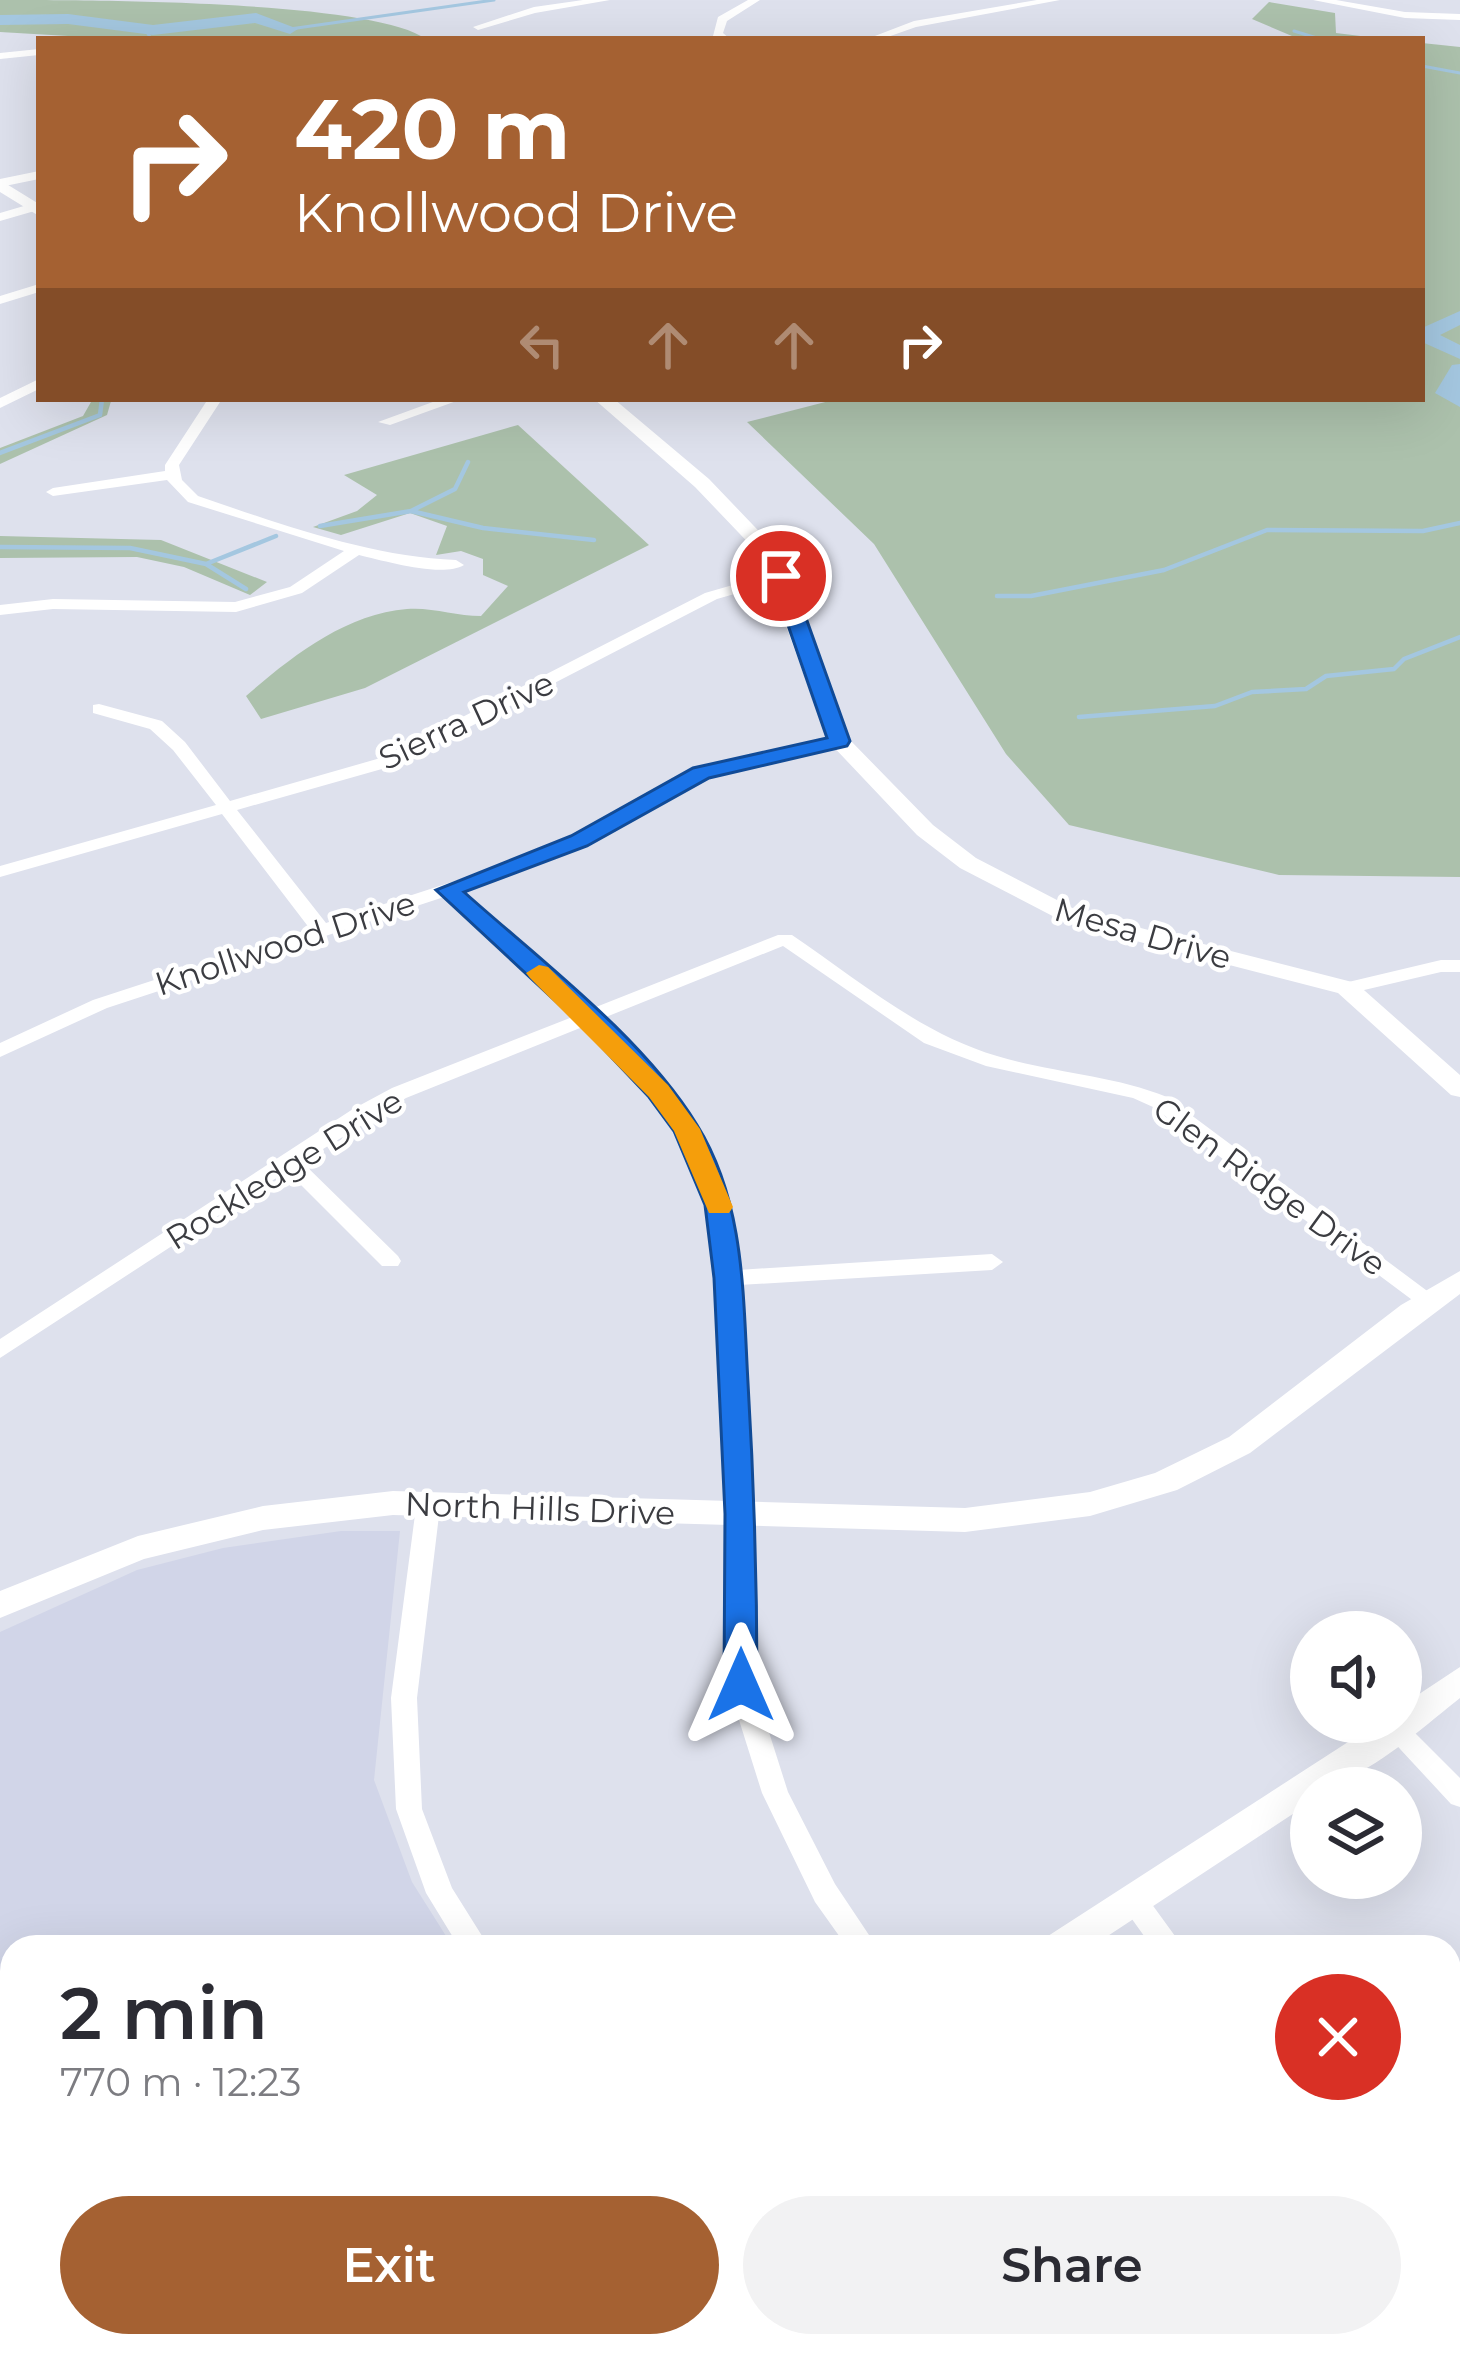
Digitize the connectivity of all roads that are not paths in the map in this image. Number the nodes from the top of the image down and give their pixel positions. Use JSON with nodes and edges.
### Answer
{"nodes":[{"id":1,"x":605,"y":0,"type":"edge"},
{"id":2,"x":755,"y":0,"type":"edge"},
{"id":3,"x":772,"y":0,"type":"edge"},
{"id":4,"x":1055,"y":0,"type":"edge"},
{"id":5,"x":1318,"y":0,"type":"edge"},
{"id":6,"x":1460,"y":17,"type":"edge"},
{"id":7,"x":478,"y":27,"type":"dead end"},
{"id":8,"x":720,"y":36,"type":"edge"},
{"id":9,"x":732,"y":36,"type":"edge"},
{"id":10,"x":880,"y":36,"type":"edge"},
{"id":11,"x":36,"y":54,"type":"edge"},
{"id":12,"x":0,"y":56,"type":"edge"},
{"id":13,"x":36,"y":176,"type":"edge"},
{"id":14,"x":0,"y":184,"type":"edge"},
{"id":15,"x":36,"y":209,"type":"edge"},
{"id":16,"x":0,"y":217,"type":"edge"},
{"id":17,"x":36,"y":289,"type":"edge"},
{"id":18,"x":0,"y":300,"type":"edge"},
{"id":19,"x":36,"y":384,"type":"edge"},
{"id":20,"x":1,"y":402,"type":"edge"},
{"id":21,"x":213,"y":402,"type":"edge"},
{"id":22,"x":445,"y":402,"type":"edge"},
{"id":23,"x":607,"y":402,"type":"edge"},
{"id":24,"x":385,"y":422,"type":"dead end"},
{"id":25,"x":171,"y":475,"type":"junction"},
{"id":26,"x":53,"y":492,"type":"dead end"},
{"id":27,"x":359,"y":548,"type":"junction"},
{"id":28,"x":456,"y":565,"type":"dead end"},
{"id":29,"x":781,"y":576,"type":"junction"},
{"id":30,"x":0,"y":610,"type":"edge"},
{"id":31,"x":99,"y":709,"type":"dead end"},
{"id":32,"x":839,"y":741,"type":"junction"},
{"id":33,"x":226,"y":806,"type":"junction"},
{"id":34,"x":0,"y":872,"type":"edge"},
{"id":35,"x":448,"y":890,"type":"junction"},
{"id":36,"x":321,"y":930,"type":"junction"},
{"id":37,"x":785,"y":939,"type":"joint"},
{"id":38,"x":1460,"y":966,"type":"edge"},
{"id":39,"x":1347,"y":988,"type":"junction"},
{"id":40,"x":587,"y":1016,"type":"junction"},
{"id":41,"x":0,"y":1051,"type":"edge"},
{"id":42,"x":1460,"y":1089,"type":"edge"},
{"id":43,"x":290,"y":1162,"type":"junction"},
{"id":44,"x":390,"y":1262,"type":"dead end"},
{"id":45,"x":992,"y":1262,"type":"dead end"},
{"id":46,"x":728,"y":1278,"type":"junction"},
{"id":47,"x":1460,"y":1281,"type":"edge"},
{"id":48,"x":1427,"y":1299,"type":"junction"},
{"id":49,"x":0,"y":1350,"type":"edge"},
{"id":50,"x":428,"y":1507,"type":"junction"},
{"id":51,"x":740,"y":1514,"type":"junction"},
{"id":52,"x":0,"y":1604,"type":"edge"},
{"id":53,"x":1460,"y":1680,"type":"edge"},
{"id":54,"x":1422,"y":1709,"type":"edge"},
{"id":55,"x":1374,"y":1743,"type":"edge"},
{"id":56,"x":1411,"y":1743,"type":"edge"},
{"id":57,"x":1460,"y":1796,"type":"edge"},
{"id":58,"x":1132,"y":1901,"type":"junction"},
{"id":59,"x":467,"y":1935,"type":"edge"},
{"id":60,"x":855,"y":1935,"type":"edge"},
{"id":61,"x":1079,"y":1935,"type":"edge"},
{"id":62,"x":1159,"y":1935,"type":"edge"}],
"edges":[{"from":1,"to":7,"type":"street"},
{"from":2,"to":8,"type":"street"},
{"from":3,"to":9,"type":"street"},
{"from":4,"to":10,"type":"street"},
{"from":5,"to":6,"type":"street"},
{"from":11,"to":12,"type":"street"},
{"from":13,"to":14,"type":"street"},
{"from":14,"to":15,"type":"street"},
{"from":15,"to":16,"type":"street"},
{"from":17,"to":18,"type":"street"},
{"from":19,"to":20,"type":"street"},
{"from":21,"to":25,"type":"street"},
{"from":22,"to":24,"type":"street"},
{"from":23,"to":29,"type":"street","name":"Mesa Drive"},
{"from":25,"to":26,"type":"street"},
{"from":25,"to":27,"type":"street"},
{"from":27,"to":28,"type":"street"},
{"from":27,"to":30,"type":"street"},
{"from":29,"to":32,"type":"street","name":"Mesa Drive"},
{"from":29,"to":33,"type":"street","name":"Sierra Drive"},
{"from":31,"to":33,"type":"street"},
{"from":32,"to":35,"type":"street","name":"Knollwood Drive"},
{"from":32,"to":39,"type":"street","name":"Mesa Drive"},
{"from":33,"to":34,"type":"street","name":"Sierra Drive"},
{"from":33,"to":36,"type":"street"},
{"from":35,"to":36,"type":"street","name":"Knollwood Drive"},
{"from":35,"to":40,"type":"street"},
{"from":36,"to":41,"type":"street","name":"Knollwood Drive"},
{"from":37,"to":40,"type":"street","name":"Rockledge Drive"},
{"from":37,"to":48,"type":"street","name":"Glen Ridge Drive"},
{"from":38,"to":39,"type":"street"},
{"from":39,"to":42,"type":"street","name":"Mesa Drive"},
{"from":40,"to":43,"type":"street","name":"Rockledge Drive"},
{"from":40,"to":46,"type":"street"},
{"from":43,"to":44,"type":"street"},
{"from":43,"to":49,"type":"street","name":"Rockledge Drive"},
{"from":45,"to":46,"type":"street"},
{"from":46,"to":51,"type":"street"},
{"from":47,"to":48,"type":"street","name":"North Hills Drive"},
{"from":48,"to":51,"type":"street","name":"North Hills Drive"},
{"from":50,"to":51,"type":"street","name":"North Hills Drive"},
{"from":50,"to":52,"type":"street","name":"North Hills Drive"},
{"from":50,"to":59,"type":"street"},
{"from":51,"to":60,"type":"street"},
{"from":53,"to":54,"type":"street"},
{"from":55,"to":58,"type":"street"},
{"from":56,"to":57,"type":"street"},
{"from":58,"to":61,"type":"street"},
{"from":58,"to":62,"type":"street"}]}
